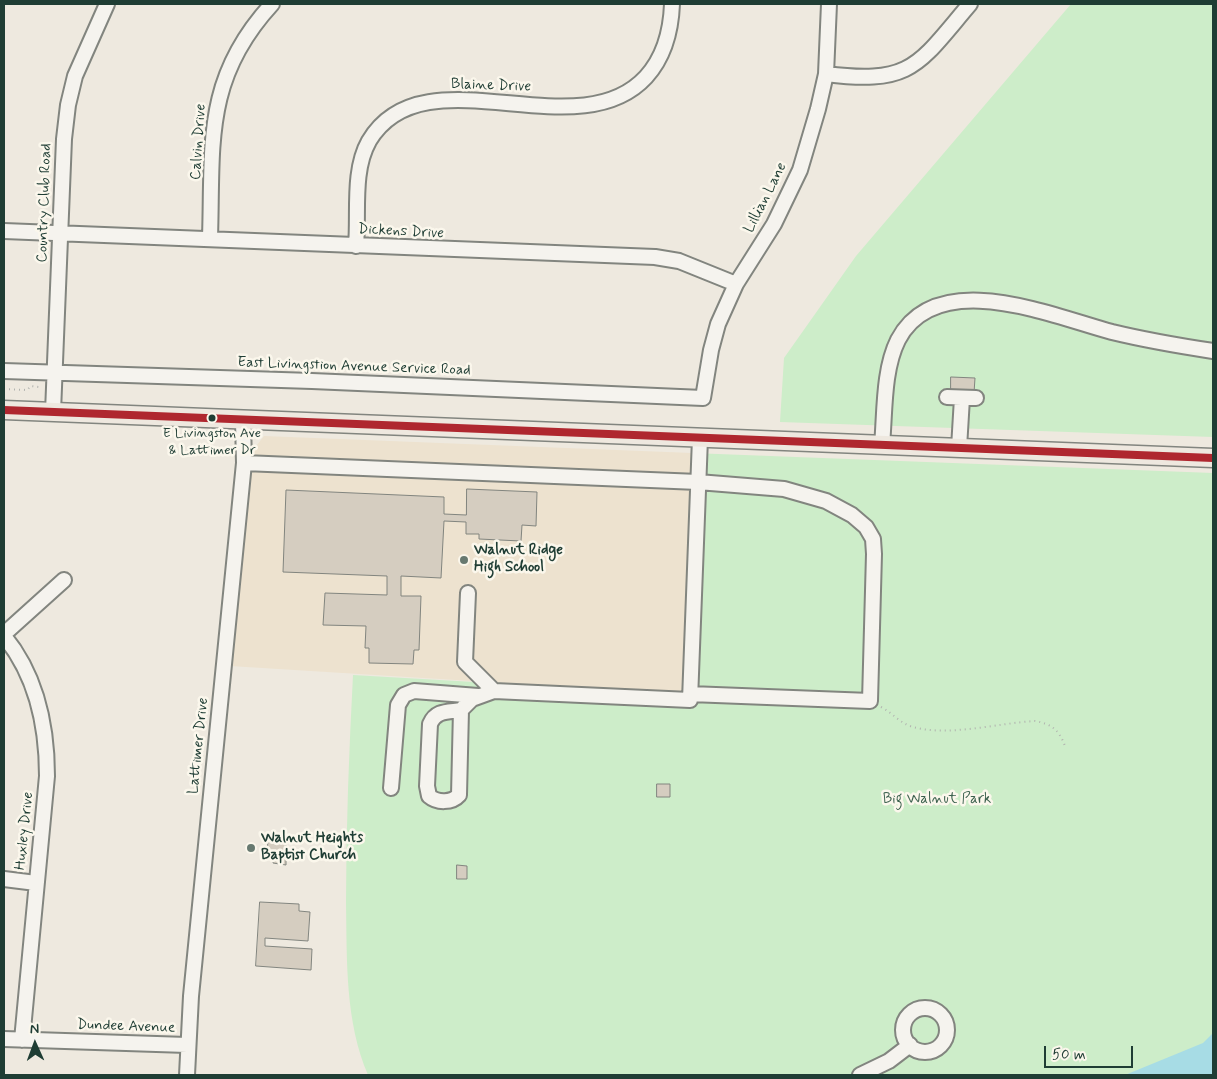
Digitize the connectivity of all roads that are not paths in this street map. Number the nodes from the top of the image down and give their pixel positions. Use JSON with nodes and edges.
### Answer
{"nodes":[{"id":1,"x":107,"y":4,"type":"edge"},
{"id":2,"x":272,"y":4,"type":"edge"},
{"id":3,"x":672,"y":4,"type":"edge"},
{"id":4,"x":829,"y":4,"type":"edge"},
{"id":5,"x":970,"y":4,"type":"edge"},
{"id":6,"x":826,"y":74,"type":"junction"},
{"id":7,"x":4,"y":231,"type":"edge"},
{"id":8,"x":61,"y":232,"type":"junction"},
{"id":9,"x":210,"y":238,"type":"junction"},
{"id":10,"x":356,"y":246,"type":"junction"},
{"id":11,"x":736,"y":284,"type":"junction"},
{"id":12,"x":1213,"y":351,"type":"edge"},
{"id":13,"x":4,"y":371,"type":"edge"},
{"id":14,"x":54,"y":373,"type":"junction"},
{"id":15,"x":947,"y":397,"type":"dead end"},
{"id":16,"x":703,"y":398,"type":"joint"},
{"id":17,"x":4,"y":410,"type":"edge"},
{"id":18,"x":53,"y":412,"type":"junction"},
{"id":19,"x":243,"y":421,"type":"junction"},
{"id":20,"x":700,"y":438,"type":"junction"},
{"id":21,"x":882,"y":445,"type":"junction"},
{"id":22,"x":959,"y":448,"type":"junction"},
{"id":23,"x":1213,"y":458,"type":"edge"},
{"id":24,"x":244,"y":463,"type":"junction"},
{"id":25,"x":698,"y":482,"type":"junction"},
{"id":26,"x":64,"y":580,"type":"dead end"},
{"id":27,"x":468,"y":593,"type":"dead end"},
{"id":28,"x":4,"y":635,"type":"edge"},
{"id":29,"x":494,"y":691,"type":"junction"},
{"id":30,"x":690,"y":694,"type":"junction"},
{"id":31,"x":480,"y":696,"type":"junction"},
{"id":32,"x":461,"y":710,"type":"junction"},
{"id":33,"x":391,"y":788,"type":"dead end"},
{"id":34,"x":4,"y":879,"type":"edge"},
{"id":35,"x":36,"y":883,"type":"junction"},
{"id":36,"x":4,"y":1039,"type":"edge"},
{"id":37,"x":22,"y":1040,"type":"junction"},
{"id":38,"x":187,"y":1045,"type":"junction"},
{"id":39,"x":910,"y":1045,"type":"dead end"},
{"id":40,"x":187,"y":1075,"type":"edge"},
{"id":41,"x":860,"y":1075,"type":"edge"}],
"edges":[{"from":1,"to":8,"type":"street","name":"Country Club Road"},
{"from":2,"to":9,"type":"street","name":"Calvin Drive"},
{"from":3,"to":10,"type":"street","name":"Blaine Drive"},
{"from":4,"to":6,"type":"street","name":"Lillian Lane"},
{"from":5,"to":6,"type":"street"},
{"from":6,"to":11,"type":"street","name":"Lillian Lane"},
{"from":7,"to":8,"type":"street","name":"Dickens Drive"},
{"from":8,"to":9,"type":"street","name":"Dickens Drive"},
{"from":8,"to":14,"type":"street","name":"Country Club Road"},
{"from":9,"to":10,"type":"street","name":"Dickens Drive"},
{"from":10,"to":11,"type":"street","name":"Dickens Drive"},
{"from":11,"to":16,"type":"street","name":"Lillian Lane"},
{"from":12,"to":21,"type":"street"},
{"from":13,"to":14,"type":"street","name":"East Livingstion Avenue Service Road"},
{"from":14,"to":16,"type":"street","name":"East Livingstion Avenue Service Road"},
{"from":14,"to":18,"type":"street","name":"Country Club Road"},
{"from":15,"to":22,"type":"street"},
{"from":17,"to":18,"type":"main road"},
{"from":18,"to":19,"type":"main road"},
{"from":19,"to":20,"type":"main road"},
{"from":19,"to":24,"type":"street","name":"Lattimer Drive"},
{"from":20,"to":21,"type":"main road"},
{"from":20,"to":25,"type":"street"},
{"from":21,"to":22,"type":"main road"},
{"from":22,"to":23,"type":"main road"},
{"from":24,"to":25,"type":"street"},
{"from":24,"to":38,"type":"street","name":"Lattimer Drive"},
{"from":25,"to":30,"type":"street"},
{"from":25,"to":30,"type":"street"},
{"from":26,"to":28,"type":"street"},
{"from":27,"to":29,"type":"street"},
{"from":28,"to":35,"type":"street","name":"Huxley Drive"},
{"from":29,"to":30,"type":"street"},
{"from":29,"to":31,"type":"street"},
{"from":31,"to":32,"type":"street"},
{"from":31,"to":33,"type":"street"},
{"from":32,"to":32,"type":"street"},
{"from":34,"to":35,"type":"street"},
{"from":35,"to":37,"type":"street","name":"Huxley Drive"},
{"from":36,"to":37,"type":"street","name":"Dundee Avenue"},
{"from":37,"to":38,"type":"street","name":"Dundee Avenue"},
{"from":38,"to":40,"type":"street","name":"Lattimer Drive"},
{"from":39,"to":41,"type":"street"}]}
